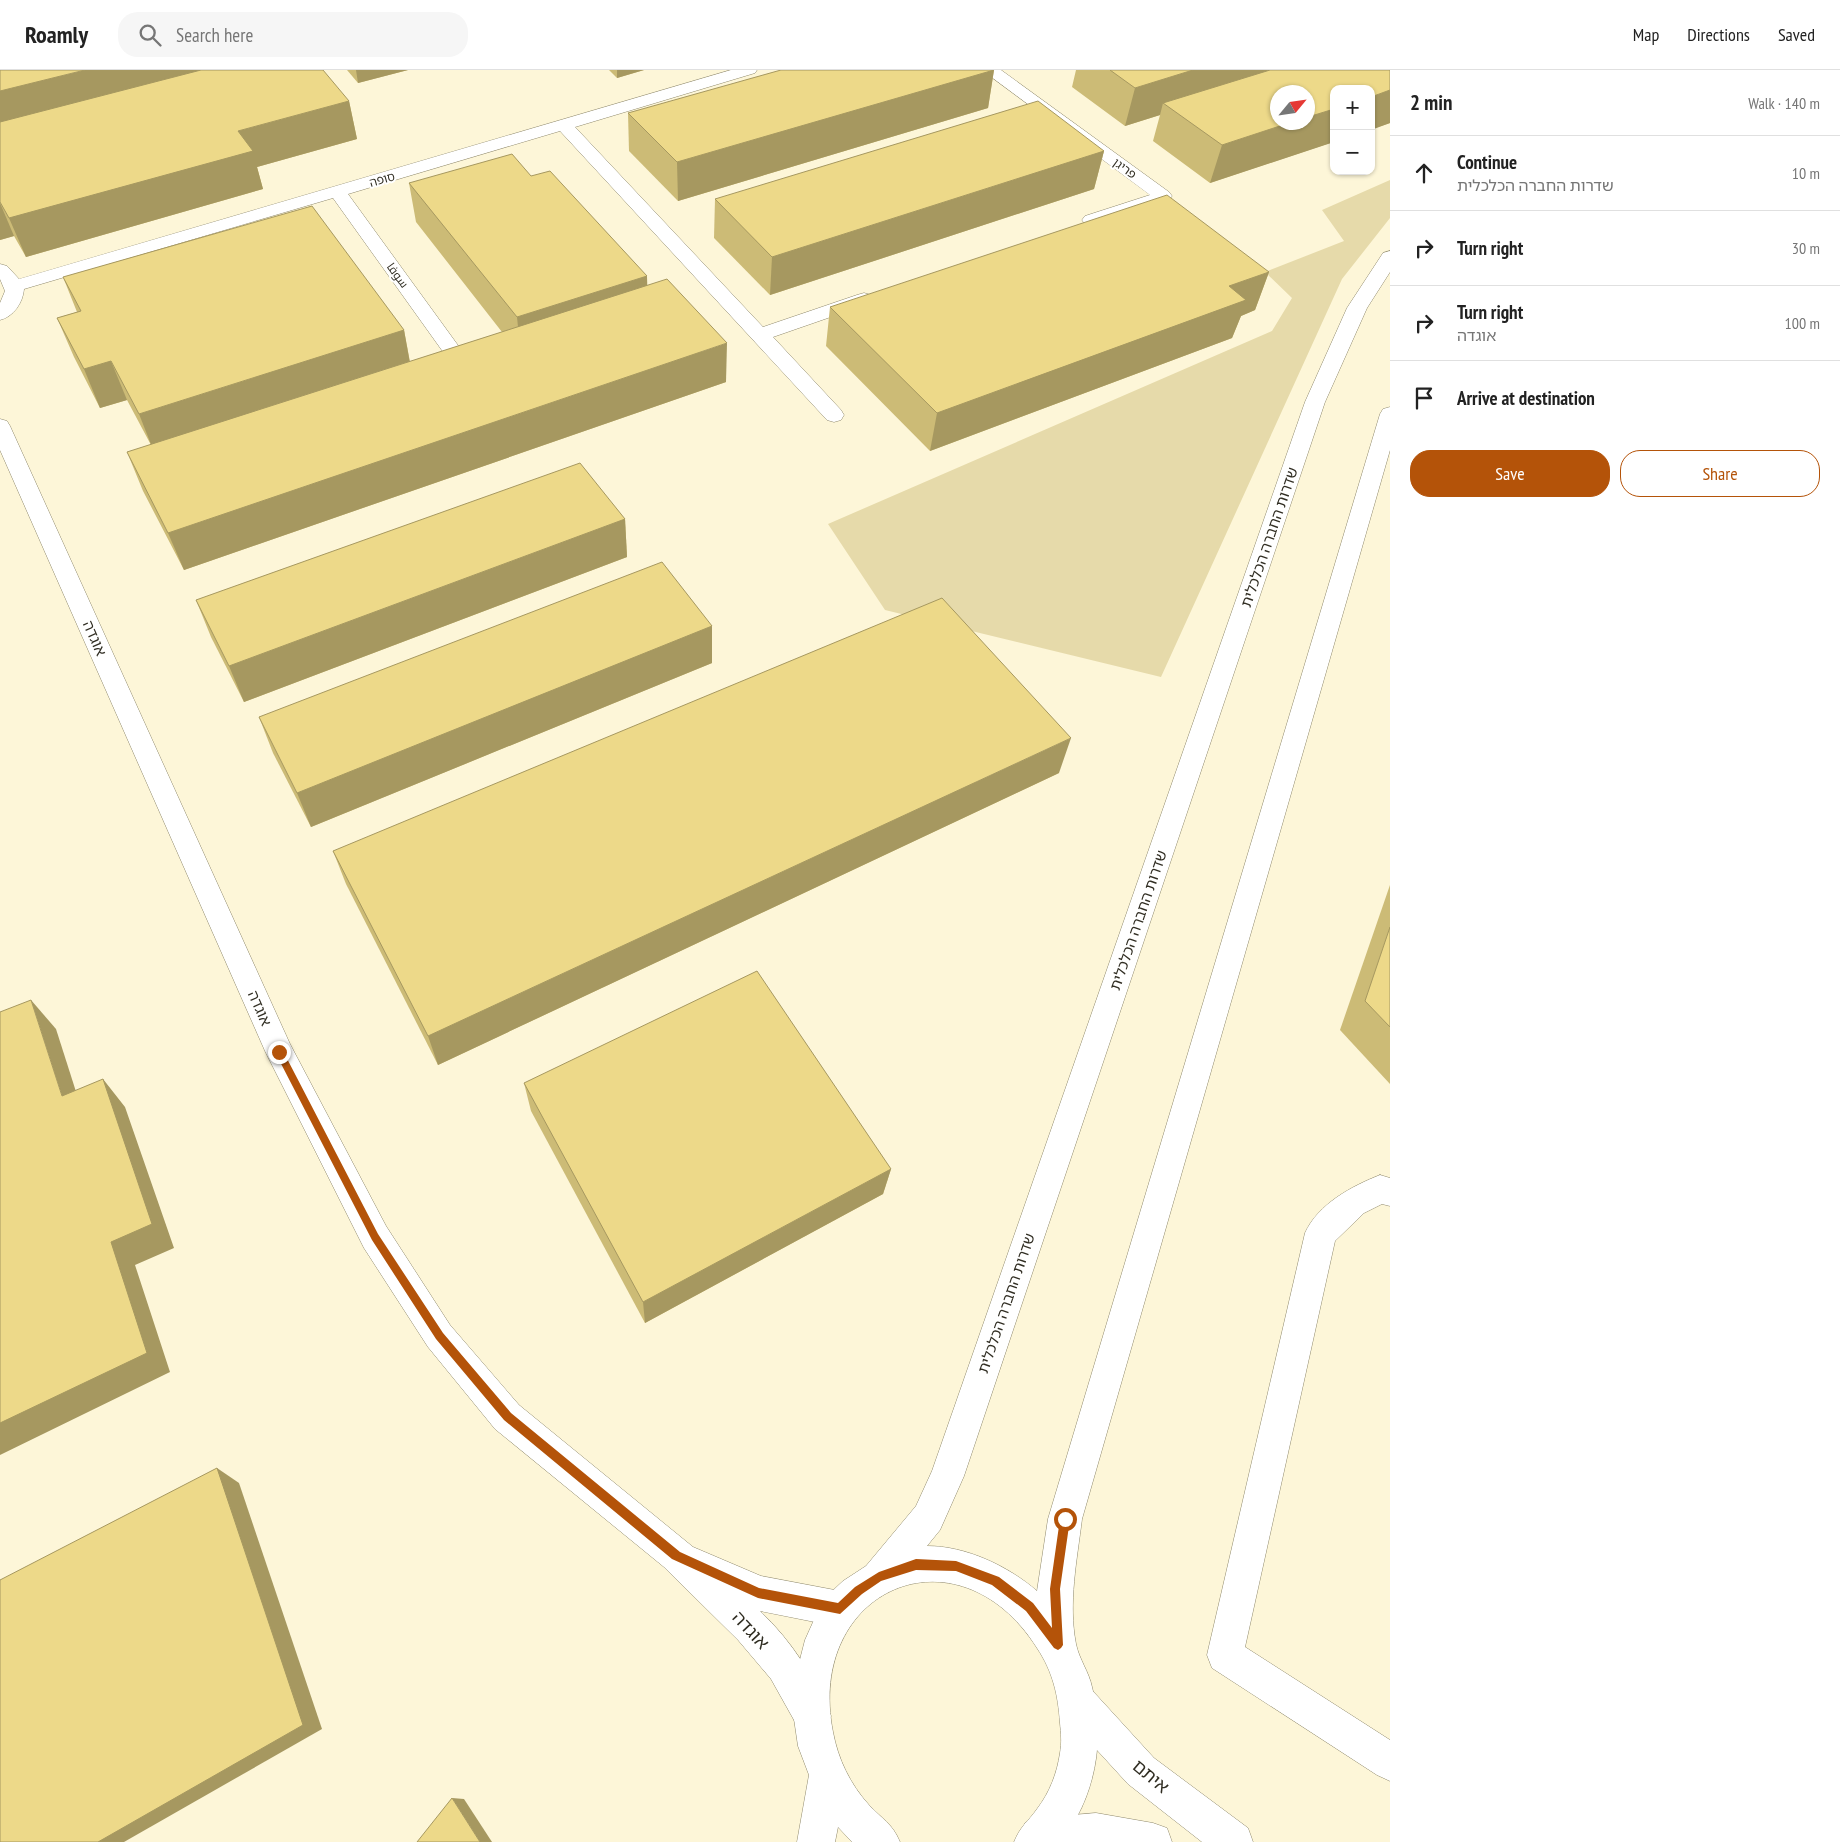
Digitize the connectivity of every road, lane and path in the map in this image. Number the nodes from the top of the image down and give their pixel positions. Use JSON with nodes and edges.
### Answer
{"nodes":[{"id":1,"x":749,"y":70,"type":"edge"},
{"id":2,"x":990,"y":70,"type":"edge"},
{"id":3,"x":565,"y":126,"type":"junction"},
{"id":4,"x":338,"y":192,"type":"junction"},
{"id":5,"x":1078,"y":225,"type":"edge"},
{"id":6,"x":1390,"y":257,"type":"edge"},
{"id":7,"x":0,"y":270,"type":"edge"},
{"id":8,"x":14,"y":286,"type":"junction"},
{"id":9,"x":882,"y":293,"type":"edge"},
{"id":10,"x":0,"y":314,"type":"edge"},
{"id":11,"x":760,"y":335,"type":"junction"},
{"id":12,"x":458,"y":359,"type":"edge"},
{"id":13,"x":1390,"y":414,"type":"edge"},
{"id":14,"x":834,"y":415,"type":"dead end"},
{"id":15,"x":0,"y":426,"type":"edge"},
{"id":16,"x":1390,"y":1192,"type":"edge"},
{"id":17,"x":676,"y":1555,"type":"junction"},
{"id":18,"x":879,"y":1577,"type":"junction"},
{"id":19,"x":840,"y":1609,"type":"junction"},
{"id":20,"x":1058,"y":1645,"type":"junction"},
{"id":21,"x":1077,"y":1701,"type":"junction"},
{"id":22,"x":812,"y":1716,"type":"junction"},
{"id":23,"x":1390,"y":1762,"type":"edge"},
{"id":24,"x":828,"y":1775,"type":"junction"},
{"id":25,"x":1036,"y":1839,"type":"edge"},
{"id":26,"x":816,"y":1842,"type":"edge"},
{"id":27,"x":881,"y":1842,"type":"edge"},
{"id":28,"x":1154,"y":1842,"type":"edge"},
{"id":29,"x":1234,"y":1842,"type":"edge"}],
"edges":[{"from":1,"to":3,"type":"street","name":"סופה"},
{"from":2,"to":5,"type":"street","name":"פריגן"},
{"from":3,"to":4,"type":"street","name":"סופה"},
{"from":3,"to":11,"type":"street"},
{"from":4,"to":8,"type":"street","name":"סופה"},
{"from":4,"to":12,"type":"street","name":"سوفا"},
{"from":6,"to":18,"type":"street","name":"שדרות החברה הכלכלית"},
{"from":7,"to":8,"type":"street"},
{"from":8,"to":10,"type":"street"},
{"from":9,"to":11,"type":"street"},
{"from":11,"to":14,"type":"street"},
{"from":13,"to":20,"type":"street"},
{"from":15,"to":17,"type":"street","name":"אוגדה"},
{"from":16,"to":23,"type":"street"},
{"from":17,"to":19,"type":"street","name":"אוגדה"},
{"from":17,"to":22,"type":"street","name":"אוגדה"},
{"from":18,"to":19,"type":"street"},
{"from":18,"to":20,"type":"street"},
{"from":19,"to":22,"type":"street"},
{"from":20,"to":21,"type":"street"},
{"from":21,"to":25,"type":"street"},
{"from":21,"to":29,"type":"street","name":"איתם"},
{"from":22,"to":24,"type":"street"},
{"from":24,"to":26,"type":"street"},
{"from":24,"to":27,"type":"street"},
{"from":25,"to":28,"type":"street"}]}
